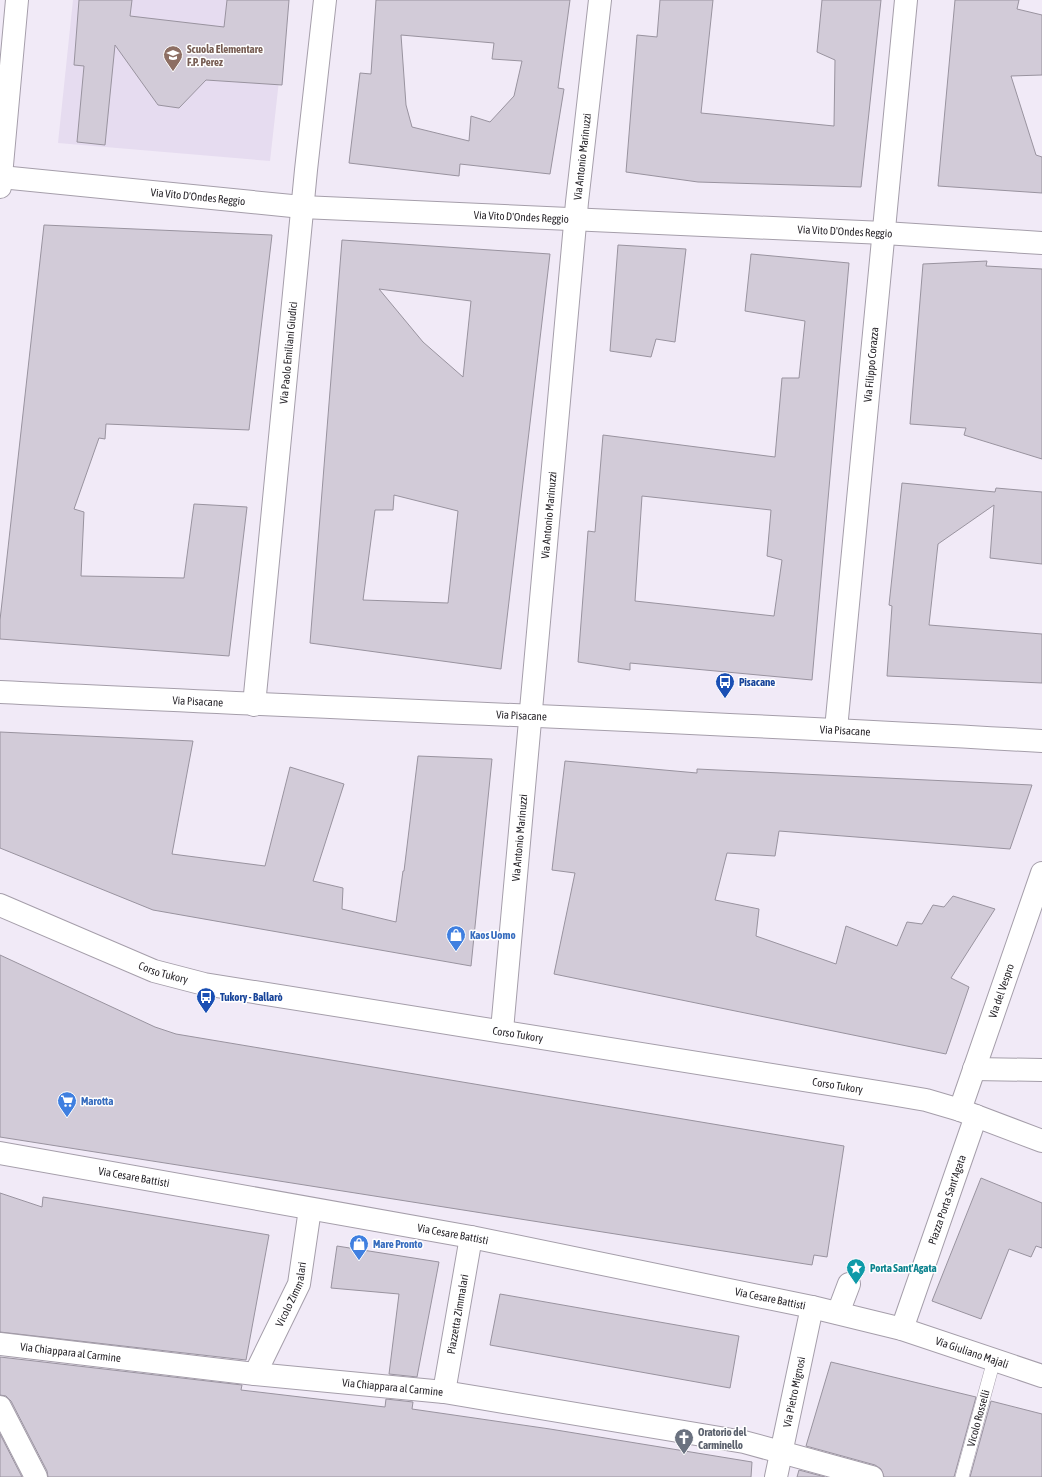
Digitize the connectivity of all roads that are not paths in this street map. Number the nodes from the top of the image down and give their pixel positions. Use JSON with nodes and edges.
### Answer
{"nodes":[{"id":1,"x":17,"y":0,"type":"edge"},
{"id":2,"x":326,"y":0,"type":"edge"},
{"id":3,"x":600,"y":0,"type":"edge"},
{"id":4,"x":906,"y":0,"type":"edge"},
{"id":5,"x":0,"y":182,"type":"edge"},
{"id":6,"x":302,"y":207,"type":"junction"},
{"id":7,"x":576,"y":219,"type":"junction"},
{"id":8,"x":884,"y":233,"type":"junction"},
{"id":9,"x":1042,"y":243,"type":"edge"},
{"id":10,"x":0,"y":692,"type":"edge"},
{"id":11,"x":254,"y":705,"type":"junction"},
{"id":12,"x":531,"y":716,"type":"junction"},
{"id":13,"x":836,"y":729,"type":"junction"},
{"id":14,"x":1042,"y":741,"type":"edge"},
{"id":15,"x":1042,"y":873,"type":"edge"},
{"id":16,"x":0,"y":905,"type":"edge"},
{"id":17,"x":502,"y":1030,"type":"junction"},
{"id":18,"x":974,"y":1069,"type":"junction"},
{"id":19,"x":1042,"y":1070,"type":"edge"},
{"id":20,"x":968,"y":1113,"type":"junction"},
{"id":21,"x":1042,"y":1141,"type":"edge"},
{"id":22,"x":0,"y":1153,"type":"edge"},
{"id":23,"x":310,"y":1209,"type":"junction"},
{"id":24,"x":471,"y":1237,"type":"junction"},
{"id":25,"x":849,"y":1284,"type":"dead end"},
{"id":26,"x":812,"y":1307,"type":"junction"},
{"id":27,"x":838,"y":1313,"type":"junction"},
{"id":28,"x":902,"y":1329,"type":"junction"},
{"id":29,"x":0,"y":1344,"type":"edge"},
{"id":30,"x":994,"y":1360,"type":"junction"},
{"id":31,"x":255,"y":1374,"type":"junction"},
{"id":32,"x":1042,"y":1376,"type":"edge"},
{"id":33,"x":444,"y":1392,"type":"junction"},
{"id":34,"x":0,"y":1407,"type":"edge"},
{"id":35,"x":782,"y":1453,"type":"junction"},
{"id":36,"x":36,"y":1477,"type":"edge"},
{"id":37,"x":776,"y":1477,"type":"edge"},
{"id":38,"x":872,"y":1477,"type":"edge"},
{"id":39,"x":962,"y":1477,"type":"edge"}],
"edges":[{"from":1,"to":5,"type":"street"},
{"from":2,"to":6,"type":"street","name":"Via Paolo Emiliani Giudici"},
{"from":3,"to":7,"type":"street","name":"Via Antonio Marinuzzi"},
{"from":4,"to":8,"type":"street","name":"Via Filippo Corazza"},
{"from":5,"to":6,"type":"street","name":"Via Vito D'Ondes Reggio"},
{"from":6,"to":7,"type":"street","name":"Via Vito D'Ondes Reggio"},
{"from":6,"to":11,"type":"street","name":"Via Paolo Emiliani Giudici"},
{"from":7,"to":8,"type":"street","name":"Via Vito D'Ondes Reggio"},
{"from":7,"to":12,"type":"street","name":"Via Antonio Marinuzzi"},
{"from":8,"to":9,"type":"street","name":"Via Vito D'Ondes Reggio"},
{"from":8,"to":13,"type":"street","name":"Via Filippo Corazza"},
{"from":10,"to":11,"type":"street","name":"Via Pisacane"},
{"from":11,"to":12,"type":"street","name":"Via Pisacane"},
{"from":12,"to":13,"type":"street","name":"Via Pisacane"},
{"from":12,"to":17,"type":"street","name":"Via Antonio Marinuzzi"},
{"from":13,"to":14,"type":"street","name":"Via Pisacane"},
{"from":15,"to":18,"type":"street","name":"Via del Vespro"},
{"from":16,"to":17,"type":"street","name":"Corso Tukory"},
{"from":17,"to":20,"type":"street","name":"Corso Tukory"},
{"from":18,"to":19,"type":"street"},
{"from":18,"to":20,"type":"street","name":"Via del Vespro"},
{"from":20,"to":21,"type":"street","name":"Corso Tukory"},
{"from":20,"to":28,"type":"street","name":"Piazza Porta Sant'Agata"},
{"from":22,"to":23,"type":"street","name":"Via Cesare Battisti"},
{"from":23,"to":24,"type":"street","name":"Via Cesare Battisti"},
{"from":23,"to":31,"type":"street","name":"Vicolo Zimmalari"},
{"from":24,"to":26,"type":"street","name":"Via Cesare Battisti"},
{"from":24,"to":33,"type":"street","name":"Piazzetta Zimmalari"},
{"from":25,"to":27,"type":"street"},
{"from":26,"to":27,"type":"street","name":"Via Cesare Battisti"},
{"from":26,"to":35,"type":"street","name":"Via Pietro Mignosi"},
{"from":27,"to":28,"type":"street","name":"Via Cesare Battisti"},
{"from":28,"to":30,"type":"street","name":"Via Giuliano Majali"},
{"from":29,"to":31,"type":"street","name":"Via Chiappara al Carmine"},
{"from":30,"to":32,"type":"street","name":"Via Giuliano Majali"},
{"from":30,"to":39,"type":"lane","name":"Vicolo Rosselli"},
{"from":31,"to":33,"type":"street","name":"Via Chiappara al Carmine"},
{"from":33,"to":35,"type":"street","name":"Via Chiappara al Carmine"},
{"from":34,"to":36,"type":"street"},
{"from":35,"to":37,"type":"street","name":"Via Pietro Mignosi"},
{"from":35,"to":38,"type":"street","name":"Via Chiappara al Carmine"}]}
